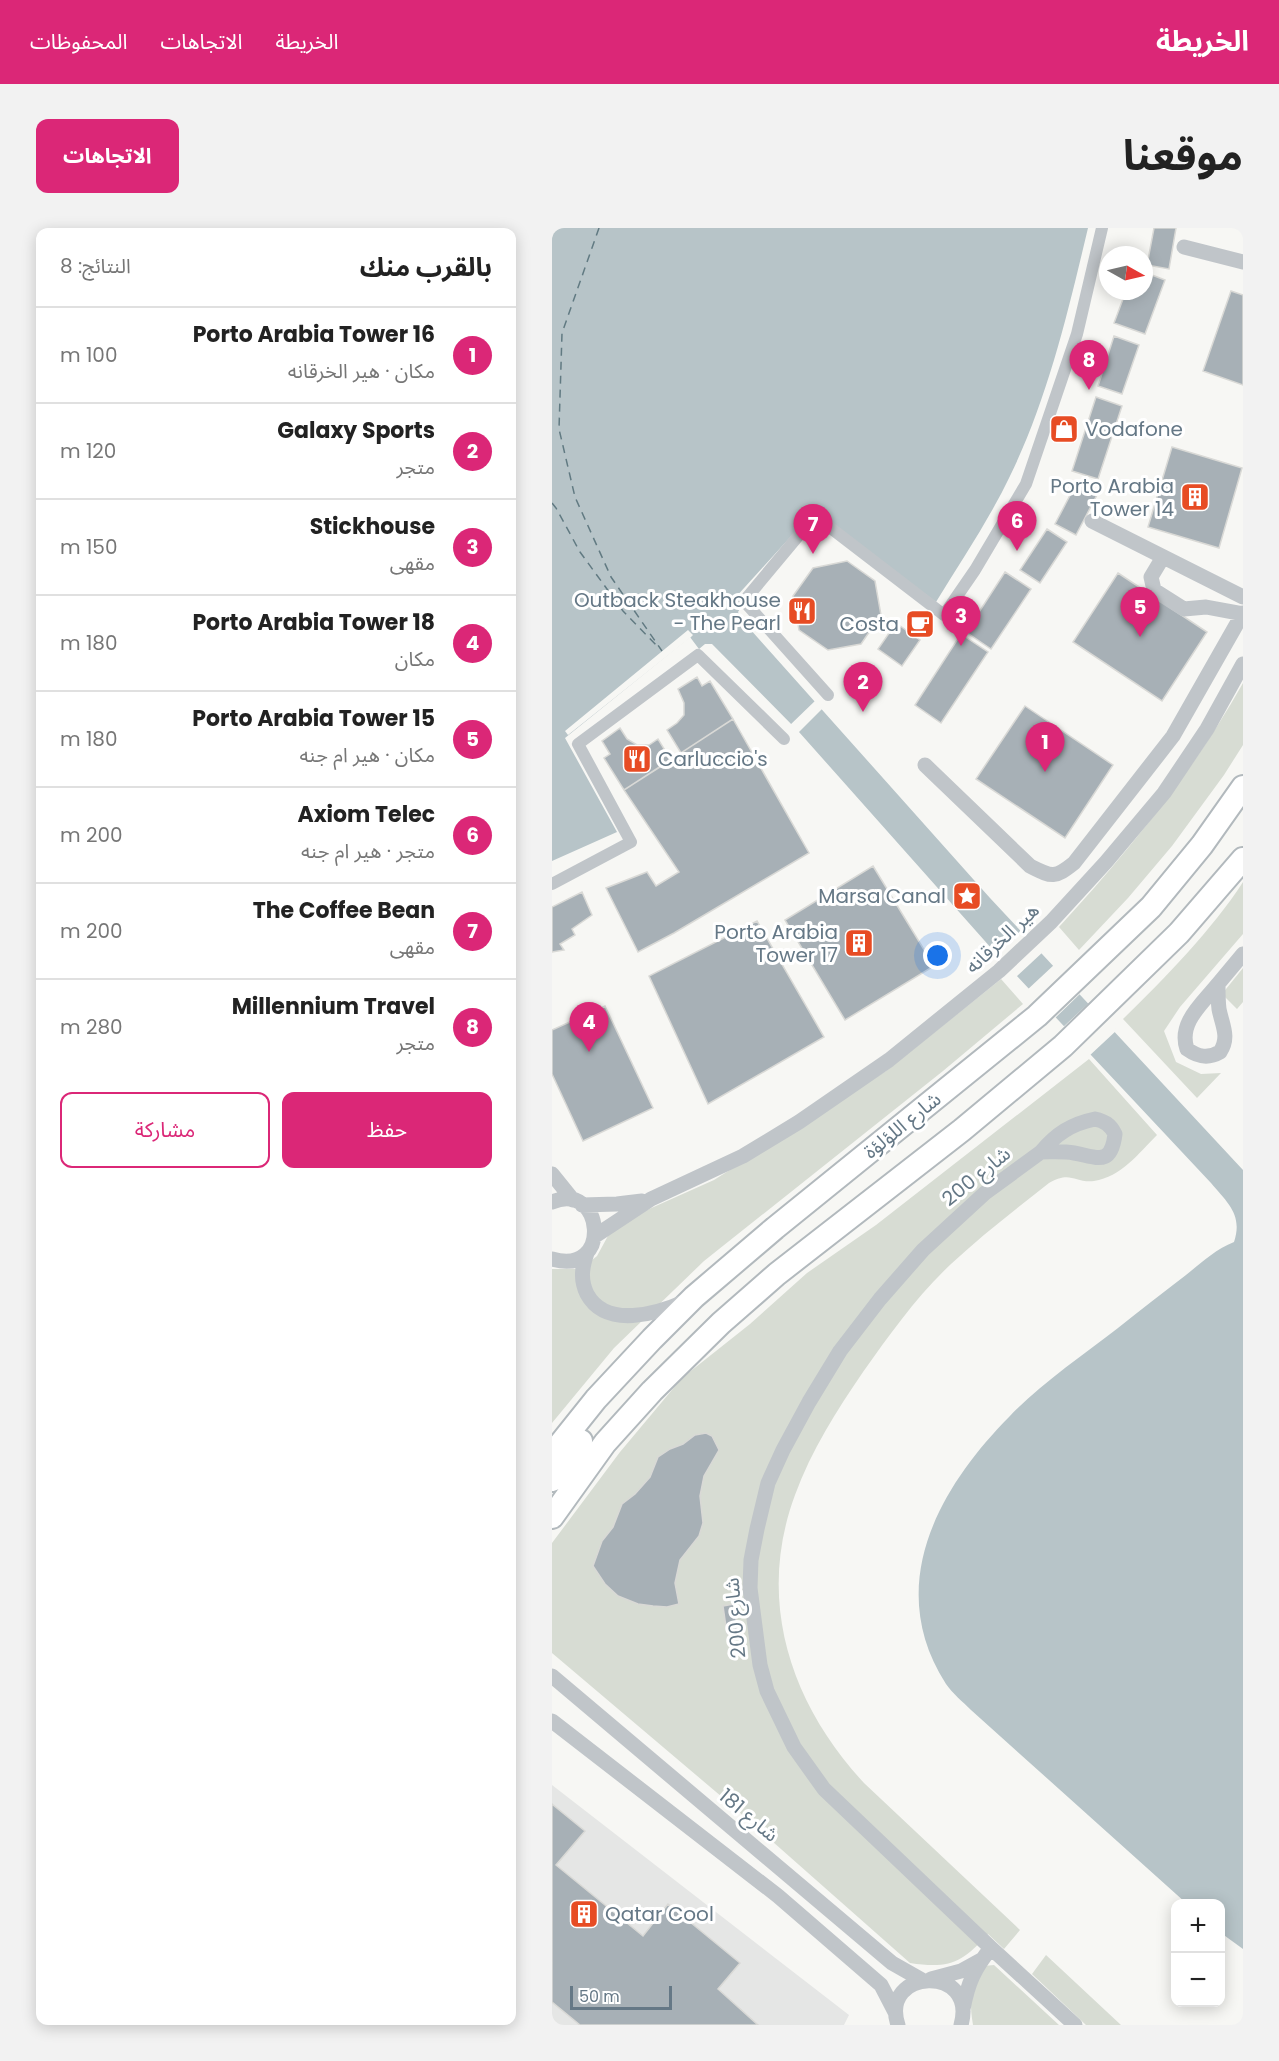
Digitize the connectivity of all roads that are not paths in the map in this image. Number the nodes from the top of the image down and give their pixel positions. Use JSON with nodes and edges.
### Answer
{"nodes":[{"id":1,"x":1102,"y":228,"type":"edge"},
{"id":2,"x":1184,"y":247,"type":"dead end"},
{"id":3,"x":1243,"y":262,"type":"edge"},
{"id":4,"x":1092,"y":521,"type":"dead end"},
{"id":5,"x":1163,"y":557,"type":"junction"},
{"id":6,"x":1243,"y":597,"type":"edge"},
{"id":7,"x":1243,"y":613,"type":"edge"},
{"id":8,"x":1243,"y":664,"type":"edge"},
{"id":9,"x":828,"y":695,"type":"dead end"},
{"id":10,"x":784,"y":739,"type":"dead end"},
{"id":11,"x":925,"y":765,"type":"dead end"},
{"id":12,"x":1243,"y":788,"type":"edge"},
{"id":13,"x":1243,"y":859,"type":"edge"},
{"id":14,"x":552,"y":884,"type":"edge"},
{"id":15,"x":1243,"y":954,"type":"edge"},
{"id":16,"x":1218,"y":984,"type":"dead end"},
{"id":17,"x":1041,"y":1152,"type":"dead end"},
{"id":18,"x":552,"y":1174,"type":"edge"},
{"id":19,"x":651,"y":1199,"type":"junction"},
{"id":20,"x":552,"y":1202,"type":"edge"},
{"id":21,"x":578,"y":1202,"type":"junction"},
{"id":22,"x":595,"y":1236,"type":"junction"},
{"id":23,"x":587,"y":1252,"type":"junction"},
{"id":24,"x":552,"y":1259,"type":"edge"},
{"id":25,"x":694,"y":1297,"type":"junction"},
{"id":26,"x":673,"y":1318,"type":"junction"},
{"id":27,"x":552,"y":1454,"type":"edge"},
{"id":28,"x":552,"y":1480,"type":"edge"},
{"id":29,"x":552,"y":1517,"type":"edge"},
{"id":30,"x":552,"y":1676,"type":"edge"},
{"id":31,"x":552,"y":1721,"type":"edge"},
{"id":32,"x":986,"y":1954,"type":"junction"},
{"id":33,"x":927,"y":1980,"type":"junction"},
{"id":34,"x":963,"y":2019,"type":"edge"},
{"id":35,"x":896,"y":2021,"type":"edge"},
{"id":36,"x":1075,"y":2025,"type":"edge"}],
"edges":[{"from":1,"to":9,"type":"street"},
{"from":2,"to":3,"type":"street"},
{"from":4,"to":5,"type":"street"},
{"from":5,"to":6,"type":"street"},
{"from":5,"to":7,"type":"street"},
{"from":7,"to":11,"type":"street"},
{"from":8,"to":19,"type":"street","name":"هير الخرقانه"},
{"from":10,"to":14,"type":"street"},
{"from":12,"to":25,"type":"main road","name":"شارع اللؤلؤة"},
{"from":13,"to":29,"type":"main road","name":"شارع اللؤلؤة"},
{"from":15,"to":16,"type":"street"},
{"from":17,"to":32,"type":"street","name":"شارع 200"},
{"from":18,"to":21,"type":"street"},
{"from":19,"to":21,"type":"street","name":"هير الخرقانه"},
{"from":19,"to":22,"type":"street","name":"هير الخرقانه"},
{"from":20,"to":21,"type":"street","name":"هير الخرقانه"},
{"from":21,"to":22,"type":"street"},
{"from":22,"to":23,"type":"street"},
{"from":23,"to":24,"type":"street"},
{"from":23,"to":25,"type":"street"},
{"from":25,"to":26,"type":"main road","name":"شارع اللؤلؤة"},
{"from":26,"to":27,"type":"main road","name":"شارع اللؤلؤة"},
{"from":26,"to":28,"type":"main road"},
{"from":30,"to":33,"type":"street","name":"شارع 181"},
{"from":31,"to":35,"type":"street"},
{"from":32,"to":33,"type":"street"},
{"from":32,"to":34,"type":"street"},
{"from":32,"to":36,"type":"street","name":"شارع 200"},
{"from":33,"to":34,"type":"street","name":"شارع 181"},
{"from":33,"to":35,"type":"street"}]}
